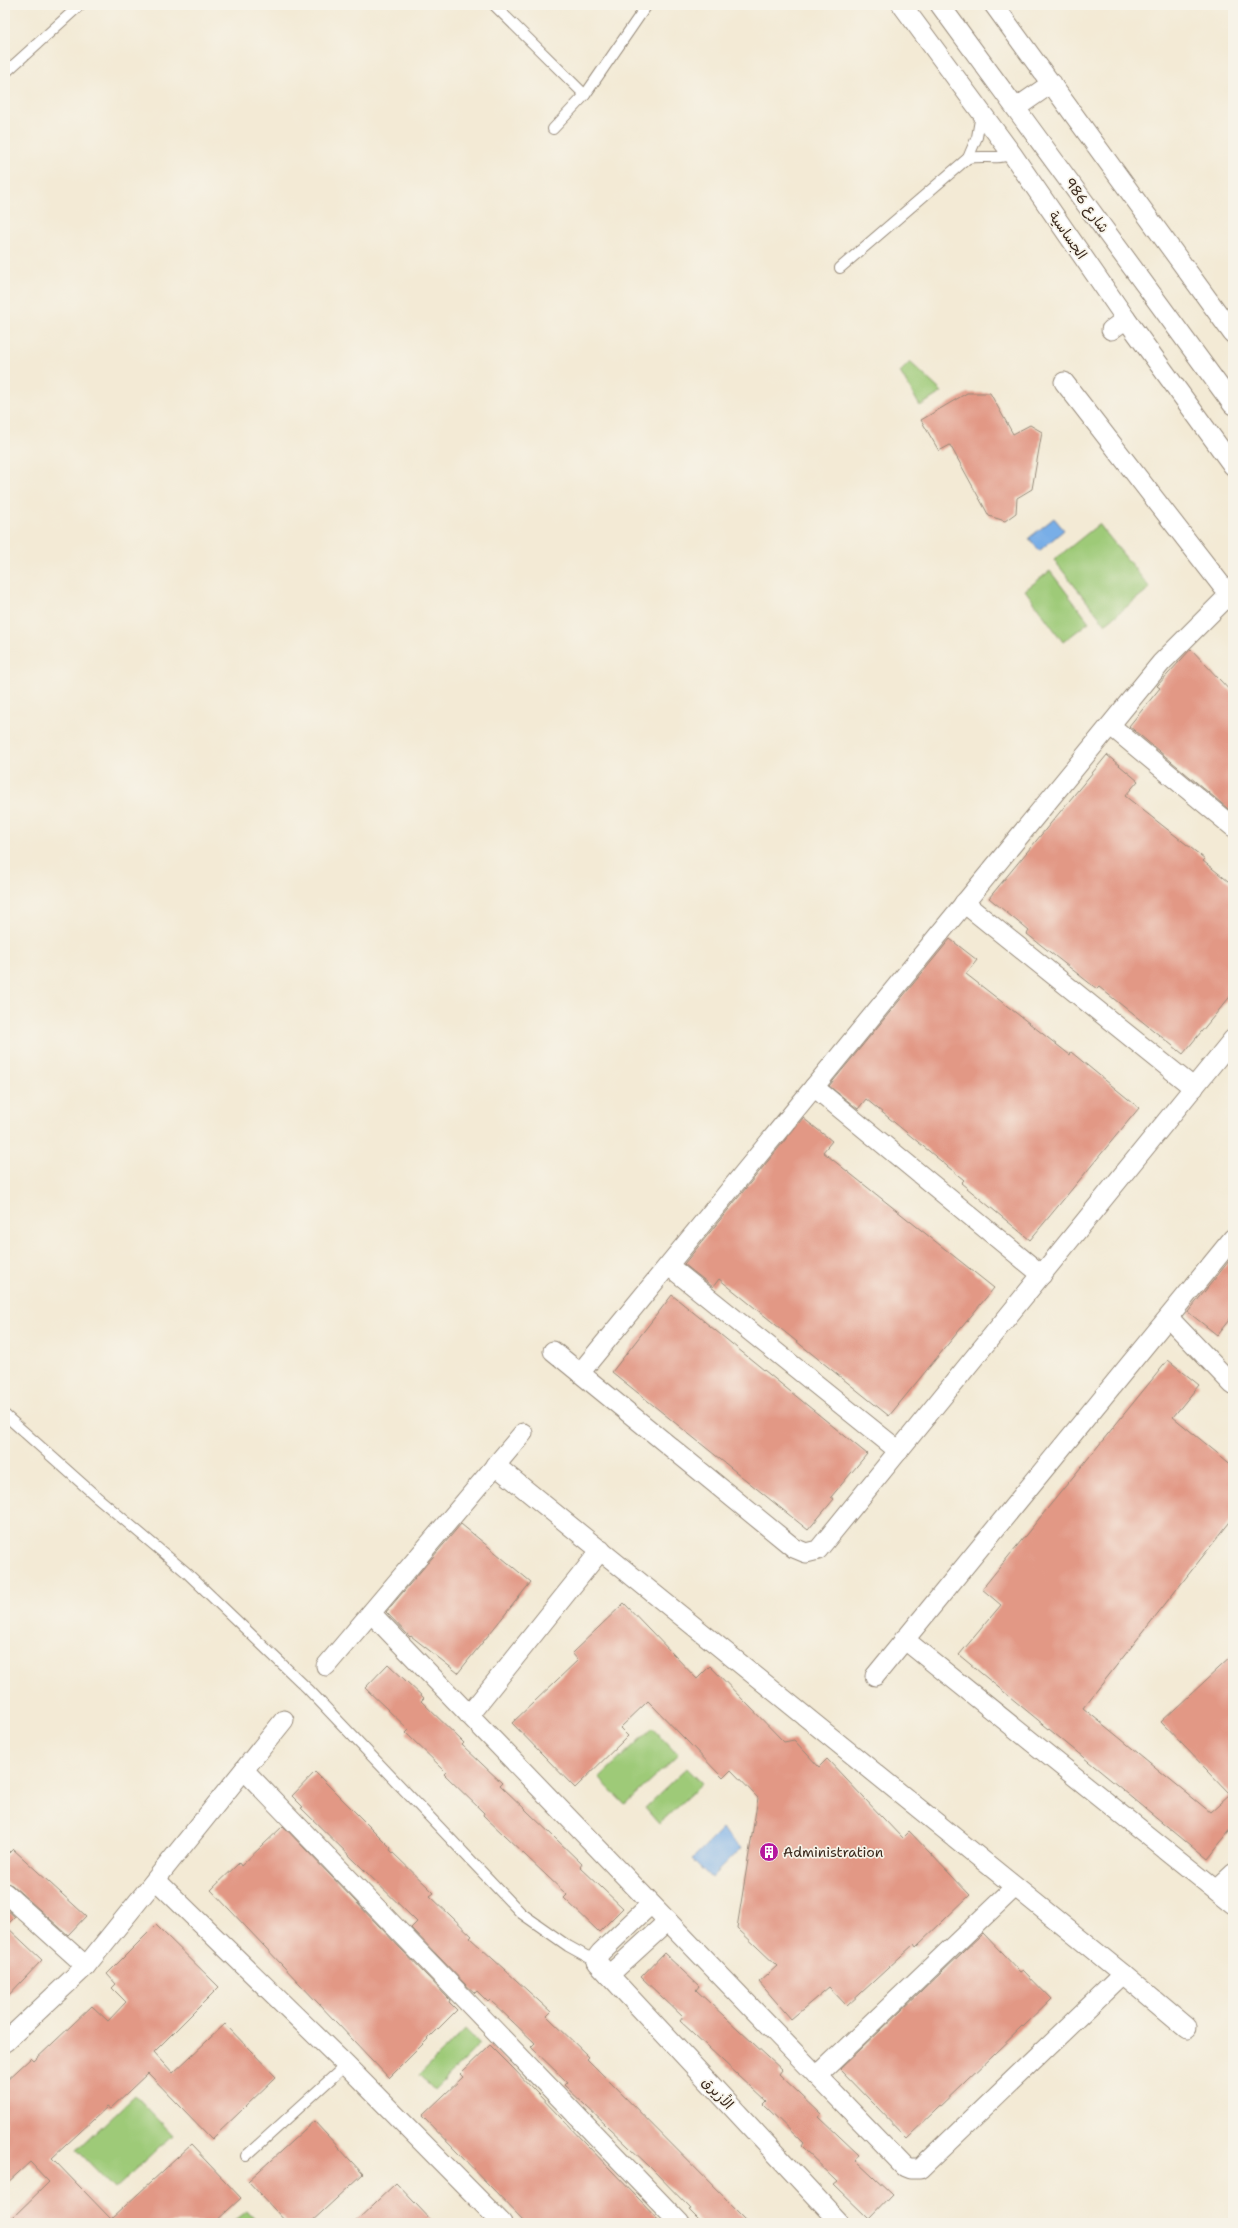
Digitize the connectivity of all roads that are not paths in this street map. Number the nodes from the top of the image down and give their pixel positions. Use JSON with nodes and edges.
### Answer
{"nodes":[{"id":1,"x":80,"y":5,"type":"edge"},
{"id":2,"x":647,"y":5,"type":"edge"},
{"id":3,"x":902,"y":5,"type":"edge"},
{"id":4,"x":940,"y":5,"type":"edge"},
{"id":5,"x":994,"y":5,"type":"edge"},
{"id":6,"x":500,"y":7,"type":"edge"},
{"id":7,"x":5,"y":73,"type":"edge"},
{"id":8,"x":1052,"y":83,"type":"junction"},
{"id":9,"x":585,"y":95,"type":"junction"},
{"id":10,"x":1016,"y":108,"type":"junction"},
{"id":11,"x":981,"y":114,"type":"junction"},
{"id":12,"x":553,"y":129,"type":"dead end"},
{"id":13,"x":1012,"y":154,"type":"junction"},
{"id":14,"x":968,"y":158,"type":"junction"},
{"id":15,"x":840,"y":268,"type":"dead end"},
{"id":16,"x":1230,"y":328,"type":"edge"},
{"id":17,"x":1064,"y":382,"type":"dead end"},
{"id":18,"x":1233,"y":405,"type":"edge"},
{"id":19,"x":1233,"y":466,"type":"edge"},
{"id":20,"x":1229,"y":588,"type":"edge"},
{"id":21,"x":1111,"y":726,"type":"junction"},
{"id":22,"x":1233,"y":827,"type":"edge"},
{"id":23,"x":964,"y":903,"type":"junction"},
{"id":24,"x":1233,"y":1039,"type":"edge"},
{"id":25,"x":814,"y":1086,"type":"junction"},
{"id":26,"x":1194,"y":1088,"type":"junction"},
{"id":27,"x":1233,"y":1238,"type":"edge"},
{"id":28,"x":669,"y":1266,"type":"junction"},
{"id":29,"x":1042,"y":1275,"type":"junction"},
{"id":30,"x":1169,"y":1318,"type":"junction"},
{"id":31,"x":553,"y":1350,"type":"dead end"},
{"id":32,"x":580,"y":1373,"type":"junction"},
{"id":33,"x":1233,"y":1385,"type":"edge"},
{"id":34,"x":5,"y":1416,"type":"edge"},
{"id":35,"x":523,"y":1432,"type":"dead end"},
{"id":36,"x":899,"y":1451,"type":"junction"},
{"id":37,"x":496,"y":1465,"type":"junction"},
{"id":38,"x":601,"y":1550,"type":"junction"},
{"id":39,"x":371,"y":1613,"type":"junction"},
{"id":40,"x":904,"y":1640,"type":"junction"},
{"id":41,"x":326,"y":1666,"type":"dead end"},
{"id":42,"x":875,"y":1676,"type":"dead end"},
{"id":43,"x":469,"y":1715,"type":"junction"},
{"id":44,"x":284,"y":1720,"type":"dead end"},
{"id":45,"x":244,"y":1770,"type":"junction"},
{"id":46,"x":1233,"y":1874,"type":"edge"},
{"id":47,"x":156,"y":1880,"type":"junction"},
{"id":48,"x":1015,"y":1887,"type":"junction"},
{"id":49,"x":1216,"y":1890,"type":"junction"},
{"id":50,"x":5,"y":1893,"type":"edge"},
{"id":51,"x":651,"y":1904,"type":"junction"},
{"id":52,"x":1233,"y":1904,"type":"edge"},
{"id":53,"x":668,"y":1921,"type":"junction"},
{"id":54,"x":86,"y":1966,"type":"junction"},
{"id":55,"x":603,"y":1968,"type":"junction"},
{"id":56,"x":1123,"y":1974,"type":"junction"},
{"id":57,"x":1187,"y":2028,"type":"dead end"},
{"id":58,"x":5,"y":2042,"type":"edge"},
{"id":59,"x":346,"y":2065,"type":"junction"},
{"id":60,"x":817,"y":2076,"type":"junction"},
{"id":61,"x":246,"y":2156,"type":"dead end"},
{"id":62,"x":502,"y":2223,"type":"edge"},
{"id":63,"x":680,"y":2223,"type":"edge"},
{"id":64,"x":840,"y":2223,"type":"edge"}],
"edges":[{"from":1,"to":7,"type":"lane"},
{"from":2,"to":9,"type":"lane"},
{"from":3,"to":11,"type":"street","name":"الجساسية"},
{"from":4,"to":10,"type":"street","name":"شارع 986"},
{"from":5,"to":8,"type":"street"},
{"from":6,"to":9,"type":"lane"},
{"from":8,"to":10,"type":"street"},
{"from":8,"to":16,"type":"street"},
{"from":9,"to":12,"type":"lane"},
{"from":10,"to":18,"type":"street","name":"شارع 986"},
{"from":11,"to":13,"type":"street","name":"الجساسية"},
{"from":11,"to":14,"type":"lane"},
{"from":13,"to":14,"type":"lane"},
{"from":13,"to":19,"type":"street","name":"الجساسية"},
{"from":14,"to":15,"type":"lane"},
{"from":17,"to":20,"type":"street"},
{"from":20,"to":21,"type":"street"},
{"from":21,"to":22,"type":"street"},
{"from":21,"to":23,"type":"street"},
{"from":23,"to":25,"type":"street"},
{"from":23,"to":26,"type":"street"},
{"from":24,"to":26,"type":"street"},
{"from":25,"to":28,"type":"street"},
{"from":25,"to":29,"type":"street"},
{"from":26,"to":29,"type":"street"},
{"from":27,"to":30,"type":"street"},
{"from":28,"to":32,"type":"street"},
{"from":28,"to":36,"type":"street"},
{"from":29,"to":36,"type":"street"},
{"from":30,"to":33,"type":"street"},
{"from":30,"to":40,"type":"street"},
{"from":31,"to":32,"type":"street"},
{"from":32,"to":36,"type":"street"},
{"from":34,"to":55,"type":"lane"},
{"from":35,"to":37,"type":"street"},
{"from":37,"to":38,"type":"street"},
{"from":37,"to":39,"type":"street"},
{"from":38,"to":43,"type":"street"},
{"from":38,"to":48,"type":"street"},
{"from":39,"to":41,"type":"street"},
{"from":39,"to":43,"type":"street"},
{"from":40,"to":42,"type":"street"},
{"from":40,"to":49,"type":"street"},
{"from":43,"to":51,"type":"street"},
{"from":44,"to":45,"type":"street"},
{"from":45,"to":47,"type":"street"},
{"from":45,"to":63,"type":"street"},
{"from":46,"to":49,"type":"street"},
{"from":47,"to":54,"type":"street"},
{"from":47,"to":59,"type":"street"},
{"from":48,"to":56,"type":"street"},
{"from":48,"to":60,"type":"street"},
{"from":49,"to":52,"type":"street"},
{"from":50,"to":54,"type":"street"},
{"from":51,"to":53,"type":"street"},
{"from":51,"to":55,"type":"street"},
{"from":53,"to":55,"type":"street"},
{"from":53,"to":60,"type":"street"},
{"from":54,"to":58,"type":"street"},
{"from":55,"to":64,"type":"street","name":"الأزيرق"},
{"from":56,"to":57,"type":"street"},
{"from":56,"to":60,"type":"street"},
{"from":59,"to":61,"type":"lane"},
{"from":59,"to":62,"type":"street"}]}
